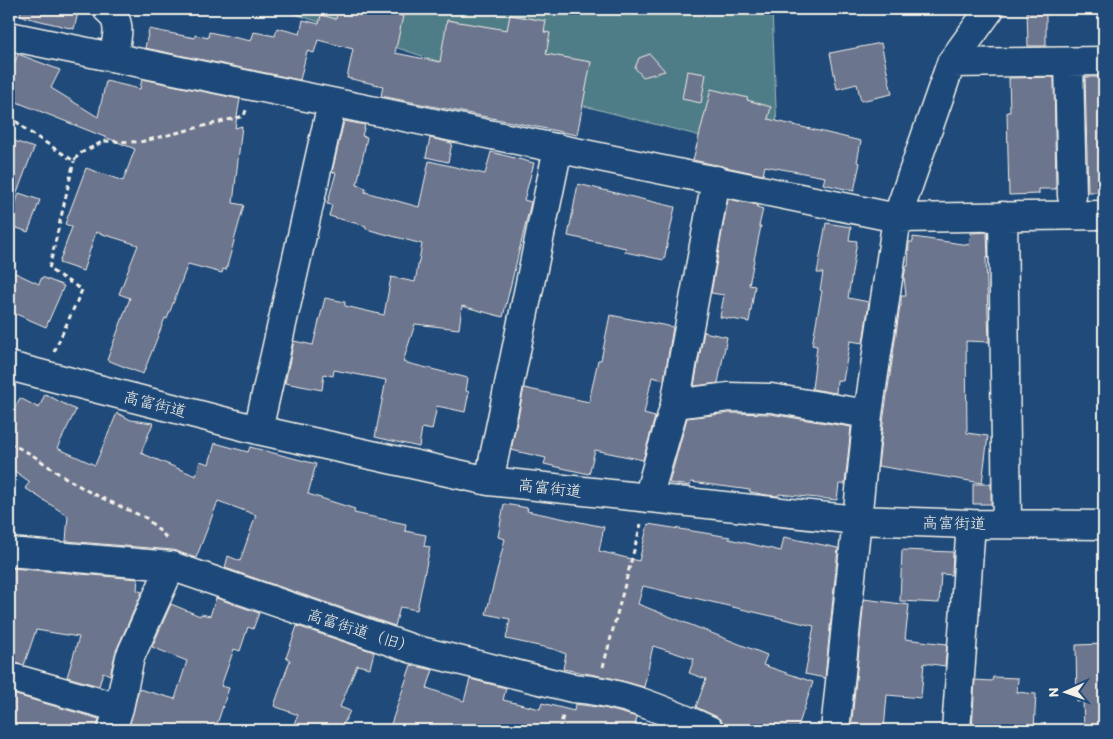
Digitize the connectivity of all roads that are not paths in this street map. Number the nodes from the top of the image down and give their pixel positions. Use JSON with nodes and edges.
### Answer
{"nodes":[{"id":1,"x":106,"y":9,"type":"edge"},
{"id":2,"x":990,"y":9,"type":"edge"},
{"id":3,"x":9,"y":36,"type":"edge"},
{"id":4,"x":114,"y":56,"type":"junction"},
{"id":5,"x":1104,"y":61,"type":"edge"},
{"id":6,"x":1069,"y":62,"type":"junction"},
{"id":7,"x":951,"y":63,"type":"junction"},
{"id":8,"x":332,"y":103,"type":"junction"},
{"id":9,"x":558,"y":148,"type":"junction"},
{"id":10,"x":716,"y":180,"type":"junction"},
{"id":11,"x":1072,"y":196,"type":"dead end"},
{"id":12,"x":1104,"y":215,"type":"edge"},
{"id":13,"x":1003,"y":216,"type":"junction"},
{"id":14,"x":897,"y":218,"type":"junction"},
{"id":15,"x":9,"y":366,"type":"edge"},
{"id":16,"x":675,"y":404,"type":"junction"},
{"id":17,"x":868,"y":414,"type":"junction"},
{"id":18,"x":258,"y":430,"type":"junction"},
{"id":19,"x":489,"y":481,"type":"junction"},
{"id":20,"x":648,"y":498,"type":"junction"},
{"id":21,"x":857,"y":520,"type":"junction"},
{"id":22,"x":971,"y":524,"type":"junction"},
{"id":23,"x":1007,"y":524,"type":"junction"},
{"id":24,"x":1104,"y":525,"type":"edge"},
{"id":25,"x":9,"y":552,"type":"edge"},
{"id":26,"x":175,"y":568,"type":"junction"},
{"id":27,"x":9,"y":677,"type":"edge"},
{"id":28,"x":116,"y":719,"type":"edge"},
{"id":29,"x":709,"y":730,"type":"edge"},
{"id":30,"x":836,"y":730,"type":"edge"},
{"id":31,"x":956,"y":730,"type":"edge"}],
"edges":[{"from":1,"to":4,"type":"street"},
{"from":2,"to":7,"type":"street"},
{"from":3,"to":4,"type":"street"},
{"from":4,"to":8,"type":"street"},
{"from":5,"to":6,"type":"street"},
{"from":6,"to":7,"type":"street"},
{"from":6,"to":11,"type":"street"},
{"from":7,"to":14,"type":"street"},
{"from":8,"to":9,"type":"street"},
{"from":8,"to":18,"type":"street"},
{"from":9,"to":10,"type":"street"},
{"from":9,"to":19,"type":"street"},
{"from":10,"to":14,"type":"street"},
{"from":10,"to":16,"type":"street"},
{"from":12,"to":13,"type":"street"},
{"from":13,"to":14,"type":"street"},
{"from":13,"to":23,"type":"street"},
{"from":14,"to":17,"type":"street"},
{"from":15,"to":18,"type":"street","name":"高富街道"},
{"from":16,"to":17,"type":"street"},
{"from":16,"to":20,"type":"street"},
{"from":17,"to":21,"type":"street"},
{"from":18,"to":19,"type":"street","name":"高富街道"},
{"from":19,"to":20,"type":"street","name":"高富街道"},
{"from":20,"to":21,"type":"street","name":"高富街道"},
{"from":21,"to":22,"type":"street","name":"高富街道"},
{"from":21,"to":30,"type":"street"},
{"from":22,"to":23,"type":"street","name":"高富街道"},
{"from":22,"to":31,"type":"street"},
{"from":23,"to":24,"type":"street","name":"高富街道"},
{"from":25,"to":26,"type":"street","name":"高富街道（旧）"},
{"from":26,"to":28,"type":"street"},
{"from":26,"to":29,"type":"street","name":"高富街道（旧）"},
{"from":27,"to":28,"type":"street"}]}
